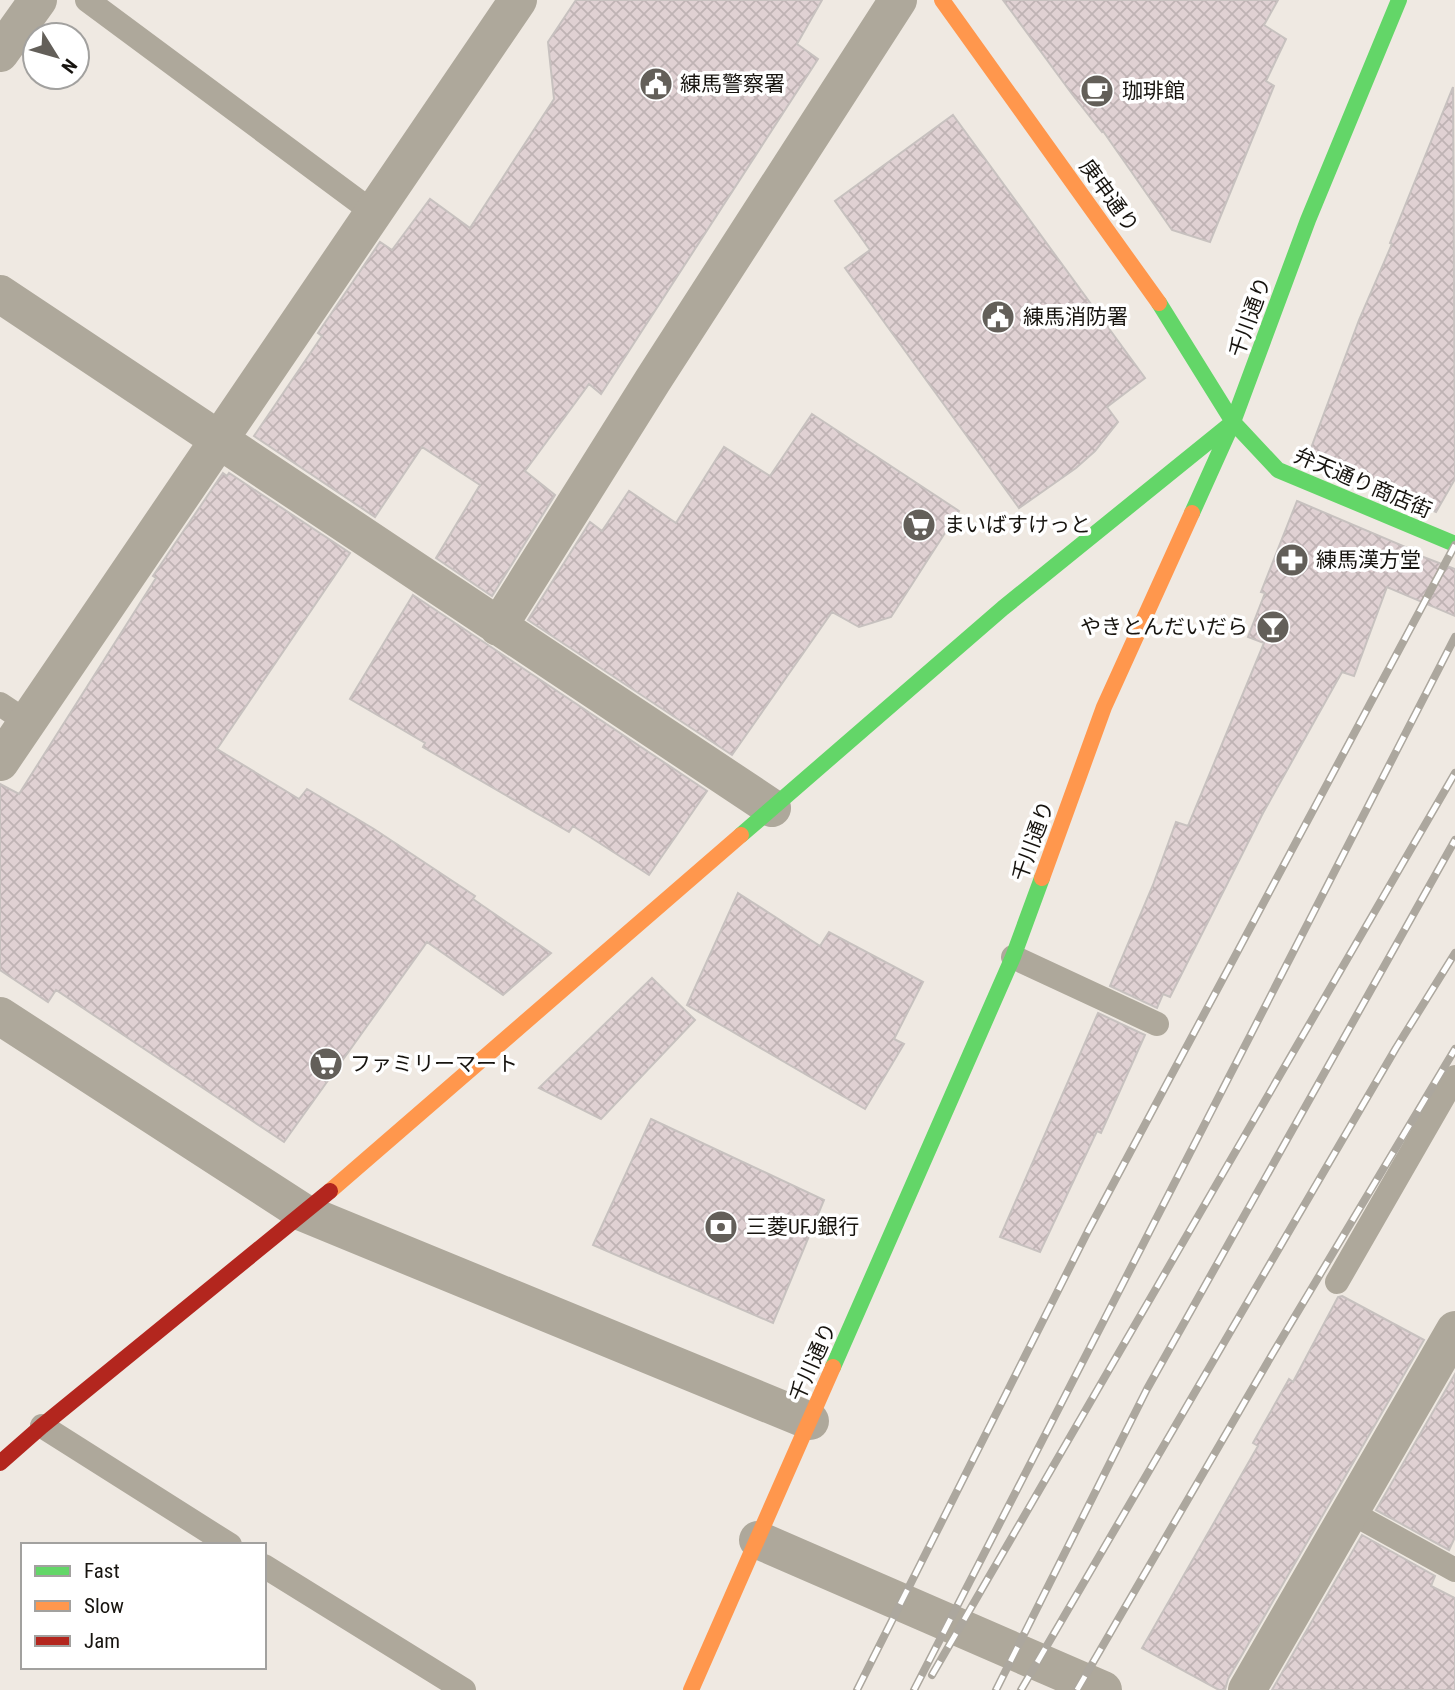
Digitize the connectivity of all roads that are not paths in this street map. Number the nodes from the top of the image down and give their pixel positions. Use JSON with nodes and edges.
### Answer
{"nodes":[{"id":1,"x":38,"y":0,"type":"edge"},
{"id":2,"x":87,"y":0,"type":"edge"},
{"id":3,"x":518,"y":0,"type":"edge"},
{"id":4,"x":898,"y":0,"type":"edge"},
{"id":5,"x":942,"y":0,"type":"edge"},
{"id":6,"x":1399,"y":0,"type":"edge"},
{"id":7,"x":0,"y":53,"type":"edge"},
{"id":8,"x":374,"y":213,"type":"junction"},
{"id":9,"x":0,"y":294,"type":"edge"},
{"id":10,"x":1233,"y":422,"type":"junction"},
{"id":11,"x":220,"y":439,"type":"junction"},
{"id":12,"x":1455,"y":544,"type":"edge"},
{"id":13,"x":498,"y":627,"type":"junction"},
{"id":14,"x":14,"y":713,"type":"edge"},
{"id":15,"x":0,"y":762,"type":"edge"},
{"id":16,"x":772,"y":808,"type":"junction"},
{"id":17,"x":1013,"y":957,"type":"junction"},
{"id":18,"x":0,"y":1016,"type":"edge"},
{"id":19,"x":1157,"y":1024,"type":"dead end"},
{"id":20,"x":1455,"y":1077,"type":"edge"},
{"id":21,"x":304,"y":1213,"type":"junction"},
{"id":22,"x":1336,"y":1282,"type":"dead end"},
{"id":23,"x":1455,"y":1330,"type":"edge"},
{"id":24,"x":810,"y":1421,"type":"junction"},
{"id":25,"x":42,"y":1426,"type":"junction"},
{"id":26,"x":0,"y":1463,"type":"edge"},
{"id":27,"x":1350,"y":1512,"type":"junction"},
{"id":28,"x":758,"y":1539,"type":"junction"},
{"id":29,"x":227,"y":1543,"type":"edge"},
{"id":30,"x":266,"y":1567,"type":"edge"},
{"id":31,"x":1455,"y":1570,"type":"edge"},
{"id":32,"x":464,"y":1690,"type":"edge"},
{"id":33,"x":691,"y":1690,"type":"edge"},
{"id":34,"x":1104,"y":1690,"type":"edge"},
{"id":35,"x":1247,"y":1690,"type":"edge"}],
"edges":[{"from":1,"to":7,"type":"street"},
{"from":2,"to":8,"type":"lane"},
{"from":3,"to":8,"type":"street"},
{"from":4,"to":13,"type":"street"},
{"from":5,"to":10,"type":"main road","name":"庚申通り"},
{"from":6,"to":10,"type":"main road","name":"千川通り"},
{"from":8,"to":11,"type":"street"},
{"from":9,"to":11,"type":"street"},
{"from":10,"to":12,"type":"main road","name":"弁天通り商店街"},
{"from":10,"to":16,"type":"main road"},
{"from":10,"to":17,"type":"main road","name":"千川通り"},
{"from":11,"to":13,"type":"street"},
{"from":11,"to":14,"type":"street"},
{"from":13,"to":16,"type":"street"},
{"from":14,"to":15,"type":"street"},
{"from":16,"to":21,"type":"main road"},
{"from":17,"to":19,"type":"lane"},
{"from":17,"to":24,"type":"main road","name":"千川通り"},
{"from":18,"to":21,"type":"street"},
{"from":20,"to":22,"type":"lane"},
{"from":21,"to":24,"type":"street"},
{"from":21,"to":25,"type":"main road"},
{"from":23,"to":27,"type":"street"},
{"from":24,"to":28,"type":"main road","name":"千川通り"},
{"from":25,"to":26,"type":"main road"},
{"from":25,"to":29,"type":"lane"},
{"from":27,"to":31,"type":"lane"},
{"from":27,"to":35,"type":"street"},
{"from":28,"to":33,"type":"main road","name":"千川通り"},
{"from":28,"to":34,"type":"street"},
{"from":30,"to":32,"type":"lane"}]}
